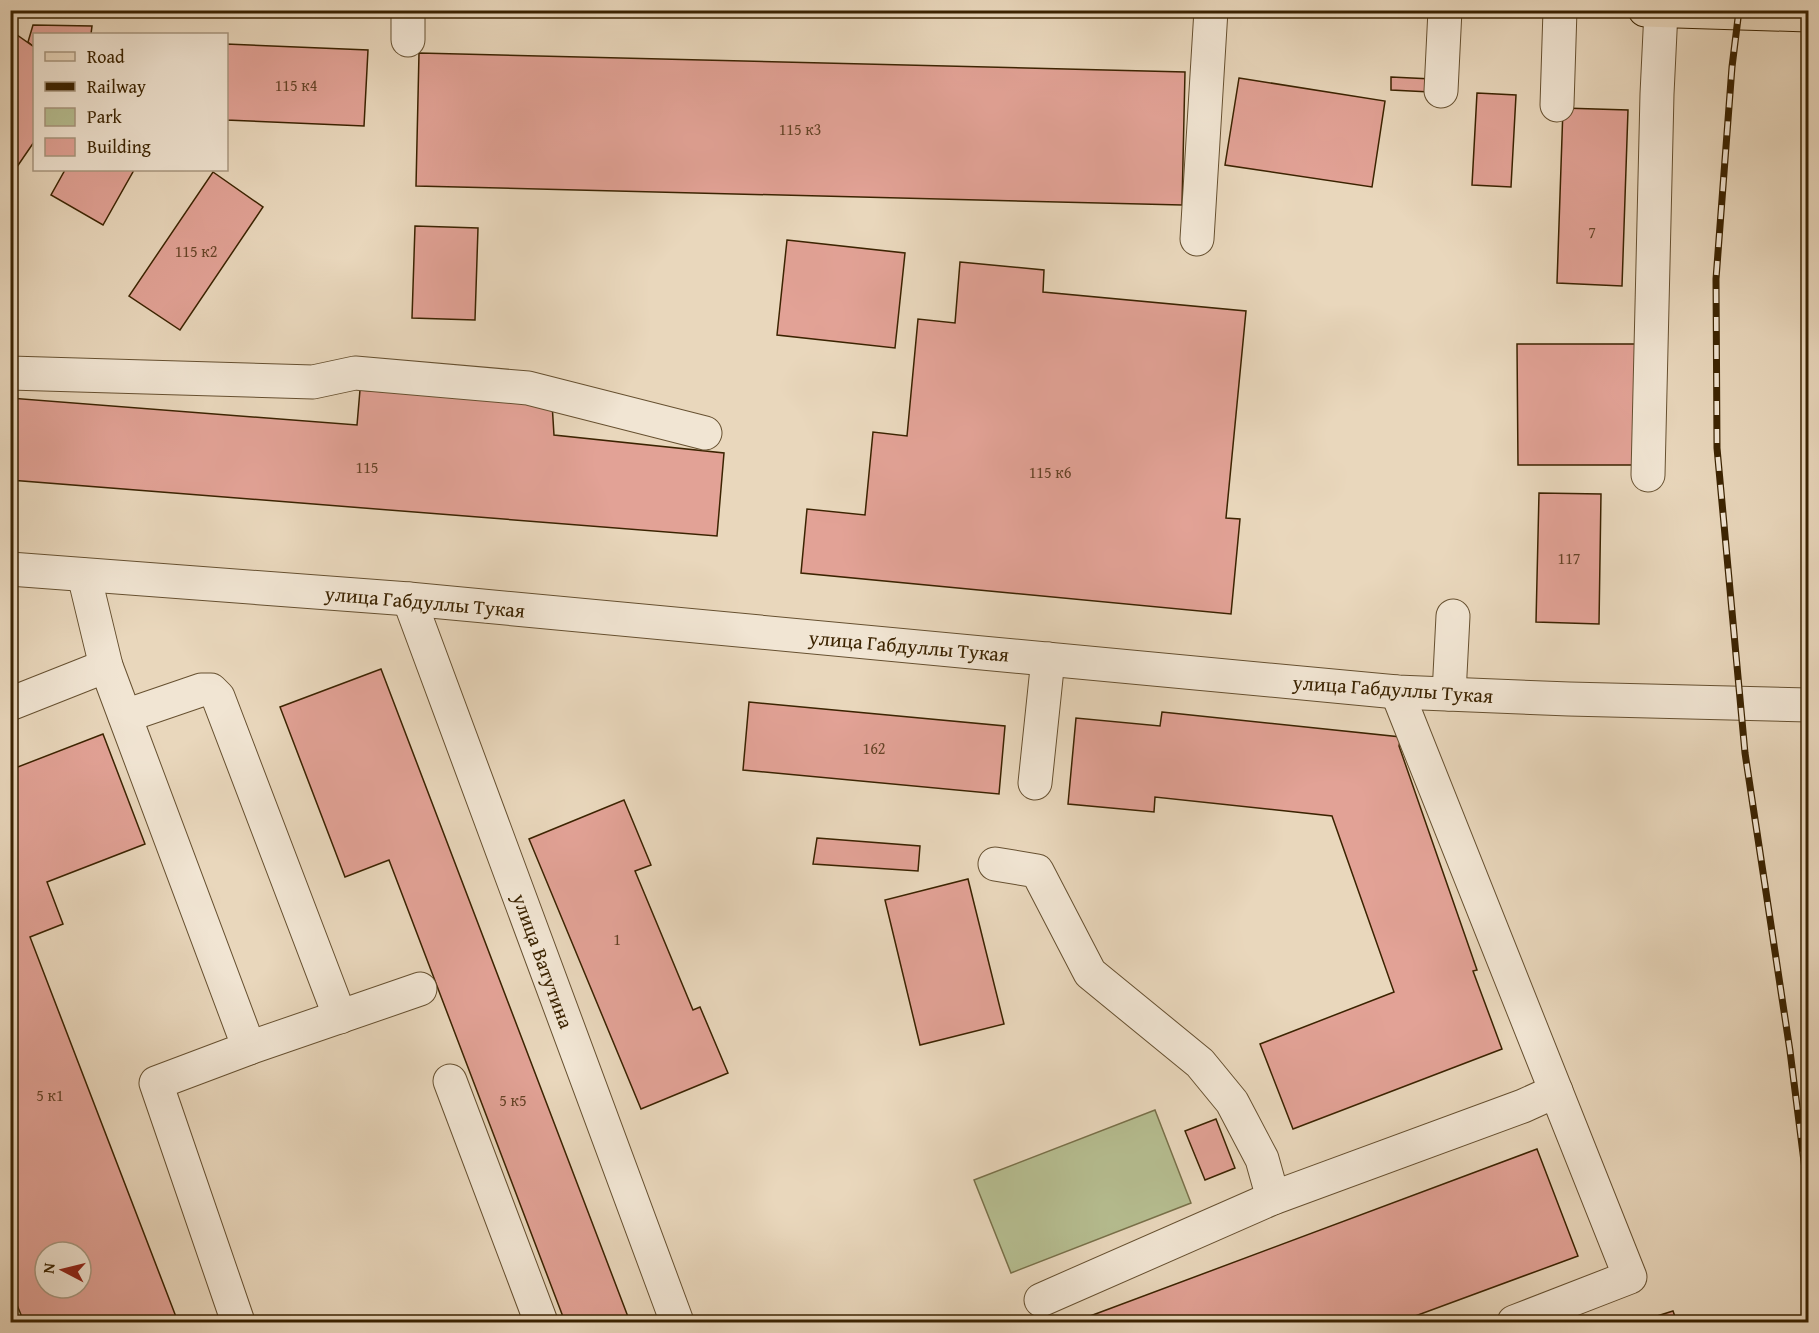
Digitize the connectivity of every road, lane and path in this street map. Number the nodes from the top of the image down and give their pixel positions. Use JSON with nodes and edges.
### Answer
{"nodes":[{"id":1,"x":1211,"y":10,"type":"edge"},
{"id":2,"x":1445,"y":10,"type":"edge"},
{"id":3,"x":1560,"y":10,"type":"edge"},
{"id":4,"x":1645,"y":10,"type":"edge"},
{"id":5,"x":1661,"y":11,"type":"edge"},
{"id":6,"x":1809,"y":15,"type":"edge"},
{"id":7,"x":1441,"y":91,"type":"dead end"},
{"id":8,"x":1557,"y":105,"type":"dead end"},
{"id":9,"x":1197,"y":239,"type":"dead end"},
{"id":10,"x":10,"y":373,"type":"edge"},
{"id":11,"x":705,"y":433,"type":"dead end"},
{"id":12,"x":1648,"y":475,"type":"dead end"},
{"id":13,"x":10,"y":569,"type":"edge"},
{"id":14,"x":84,"y":575,"type":"junction"},
{"id":15,"x":409,"y":599,"type":"junction"},
{"id":16,"x":1453,"y":616,"type":"dead end"},
{"id":17,"x":1048,"y":659,"type":"junction"},
{"id":18,"x":106,"y":666,"type":"junction"},
{"id":19,"x":1397,"y":692,"type":"junction"},
{"id":20,"x":1449,"y":694,"type":"junction"},
{"id":21,"x":10,"y":704,"type":"edge"},
{"id":22,"x":1809,"y":705,"type":"edge"},
{"id":23,"x":125,"y":716,"type":"junction"},
{"id":24,"x":1035,"y":783,"type":"dead end"},
{"id":25,"x":995,"y":864,"type":"dead end"},
{"id":26,"x":420,"y":989,"type":"dead end"},
{"id":27,"x":340,"y":1017,"type":"junction"},
{"id":28,"x":249,"y":1048,"type":"junction"},
{"id":29,"x":450,"y":1081,"type":"dead end"},
{"id":30,"x":1556,"y":1091,"type":"junction"},
{"id":31,"x":1273,"y":1198,"type":"junction"},
{"id":32,"x":1041,"y":1300,"type":"dead end"},
{"id":33,"x":238,"y":1323,"type":"edge"},
{"id":34,"x":541,"y":1323,"type":"edge"},
{"id":35,"x":677,"y":1323,"type":"edge"},
{"id":36,"x":1514,"y":1323,"type":"edge"}],
"edges":[{"from":1,"to":9,"type":"street"},
{"from":2,"to":7,"type":"street"},
{"from":3,"to":8,"type":"street"},
{"from":4,"to":5,"type":"main road"},
{"from":5,"to":6,"type":"main road"},
{"from":5,"to":12,"type":"street"},
{"from":10,"to":11,"type":"street"},
{"from":13,"to":14,"type":"street","name":"улица Габдуллы Тукая"},
{"from":14,"to":15,"type":"street","name":"улица Габдуллы Тукая"},
{"from":14,"to":18,"type":"street"},
{"from":15,"to":17,"type":"street","name":"улица Габдуллы Тукая"},
{"from":15,"to":35,"type":"street","name":"улица Ватутина"},
{"from":16,"to":20,"type":"street"},
{"from":17,"to":19,"type":"street","name":"улица Габдуллы Тукая"},
{"from":17,"to":24,"type":"street"},
{"from":18,"to":21,"type":"street"},
{"from":18,"to":23,"type":"street"},
{"from":19,"to":20,"type":"street","name":"улица Габдуллы Тукая"},
{"from":19,"to":30,"type":"street"},
{"from":20,"to":22,"type":"street","name":"улица Габдуллы Тукая"},
{"from":23,"to":27,"type":"street"},
{"from":23,"to":28,"type":"street"},
{"from":25,"to":31,"type":"street"},
{"from":26,"to":27,"type":"street"},
{"from":27,"to":28,"type":"street"},
{"from":28,"to":33,"type":"street"},
{"from":29,"to":34,"type":"street"},
{"from":30,"to":31,"type":"street"},
{"from":30,"to":36,"type":"street"},
{"from":31,"to":32,"type":"street"}]}
